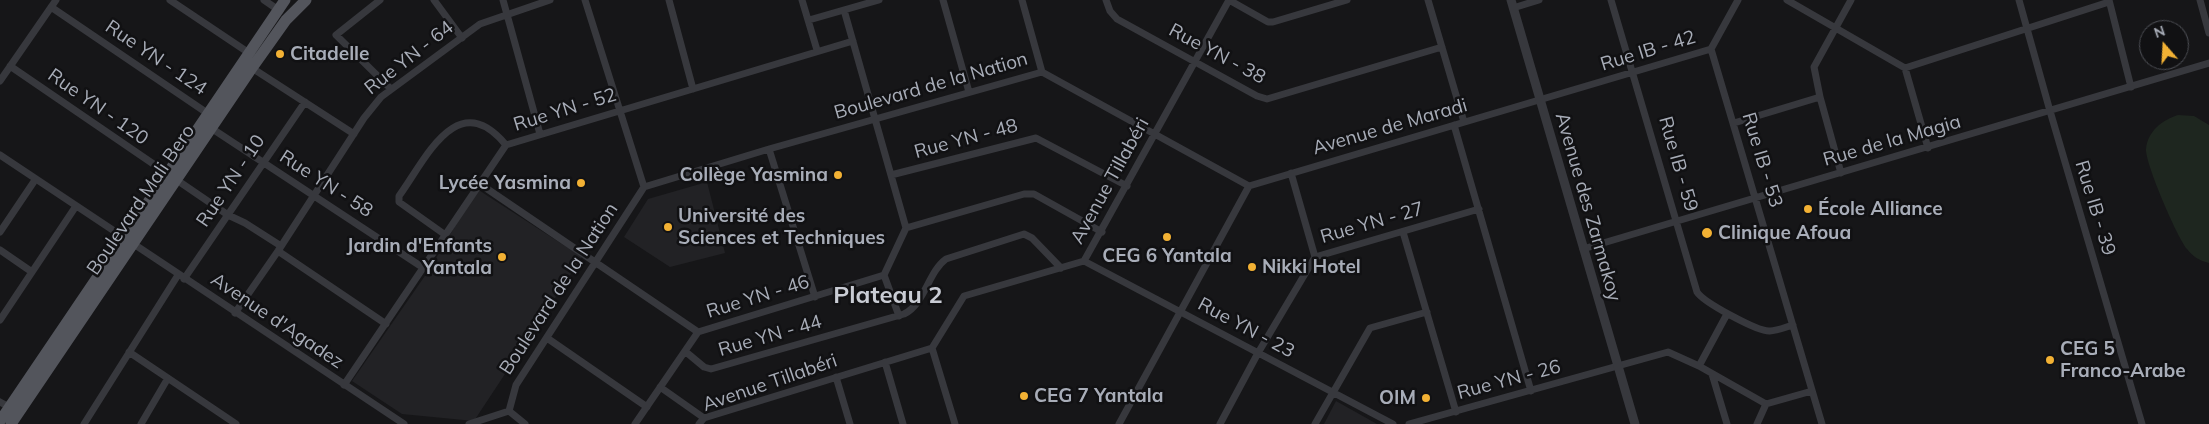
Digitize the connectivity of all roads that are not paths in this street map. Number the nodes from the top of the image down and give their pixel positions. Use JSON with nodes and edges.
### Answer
{"nodes":[{"id":1,"x":56,"y":0,"type":"edge"},
{"id":2,"x":170,"y":0,"type":"edge"},
{"id":3,"x":264,"y":0,"type":"edge"},
{"id":4,"x":285,"y":0,"type":"edge"},
{"id":5,"x":306,"y":0,"type":"edge"},
{"id":6,"x":380,"y":0,"type":"edge"},
{"id":7,"x":434,"y":0,"type":"edge"},
{"id":8,"x":502,"y":0,"type":"edge"},
{"id":9,"x":550,"y":0,"type":"edge"},
{"id":10,"x":585,"y":0,"type":"edge"},
{"id":11,"x":669,"y":0,"type":"edge"},
{"id":12,"x":802,"y":0,"type":"edge"},
{"id":13,"x":879,"y":0,"type":"edge"},
{"id":14,"x":943,"y":0,"type":"edge"},
{"id":15,"x":1022,"y":0,"type":"edge"},
{"id":16,"x":1106,"y":0,"type":"edge"},
{"id":17,"x":1229,"y":0,"type":"edge"},
{"id":18,"x":1347,"y":0,"type":"edge"},
{"id":19,"x":1428,"y":0,"type":"edge"},
{"id":20,"x":1539,"y":0,"type":"edge"},
{"id":21,"x":1611,"y":0,"type":"edge"},
{"id":22,"x":1738,"y":0,"type":"edge"},
{"id":23,"x":1787,"y":0,"type":"edge"},
{"id":24,"x":1851,"y":0,"type":"edge"},
{"id":25,"x":2019,"y":0,"type":"edge"},
{"id":26,"x":2200,"y":0,"type":"edge"},
{"id":27,"x":2109,"y":1,"type":"edge"},
{"id":28,"x":1512,"y":4,"type":"edge"},
{"id":29,"x":51,"y":8,"type":"junction"},
{"id":30,"x":278,"y":10,"type":"junction"},
{"id":31,"x":844,"y":10,"type":"junction"},
{"id":32,"x":506,"y":14,"type":"junction"},
{"id":33,"x":288,"y":17,"type":"junction"},
{"id":34,"x":808,"y":20,"type":"junction"},
{"id":35,"x":1835,"y":28,"type":"junction"},
{"id":36,"x":2028,"y":28,"type":"junction"},
{"id":37,"x":2209,"y":33,"type":"edge"},
{"id":38,"x":462,"y":38,"type":"junction"},
{"id":39,"x":853,"y":41,"type":"junction"},
{"id":40,"x":1442,"y":47,"type":"junction"},
{"id":41,"x":1711,"y":49,"type":"junction"},
{"id":42,"x":816,"y":50,"type":"junction"},
{"id":43,"x":253,"y":60,"type":"junction"},
{"id":44,"x":1195,"y":62,"type":"junction"},
{"id":45,"x":2209,"y":63,"type":"edge"},
{"id":46,"x":10,"y":66,"type":"junction"},
{"id":47,"x":1905,"y":68,"type":"junction"},
{"id":48,"x":1042,"y":72,"type":"junction"},
{"id":49,"x":1634,"y":72,"type":"junction"},
{"id":50,"x":0,"y":81,"type":"edge"},
{"id":51,"x":2131,"y":87,"type":"junction"},
{"id":52,"x":391,"y":89,"type":"junction"},
{"id":53,"x":693,"y":89,"type":"junction"},
{"id":54,"x":969,"y":92,"type":"junction"},
{"id":55,"x":1820,"y":97,"type":"junction"},
{"id":56,"x":1540,"y":100,"type":"junction"},
{"id":57,"x":305,"y":102,"type":"junction"},
{"id":58,"x":621,"y":111,"type":"junction"},
{"id":59,"x":2050,"y":111,"type":"junction"},
{"id":60,"x":875,"y":119,"type":"junction"},
{"id":61,"x":212,"y":120,"type":"junction"},
{"id":62,"x":1464,"y":122,"type":"junction"},
{"id":63,"x":1734,"y":123,"type":"junction"},
{"id":64,"x":1454,"y":125,"type":"junction"},
{"id":65,"x":354,"y":134,"type":"junction"},
{"id":66,"x":540,"y":134,"type":"junction"},
{"id":67,"x":1156,"y":134,"type":"junction"},
{"id":68,"x":506,"y":145,"type":"junction"},
{"id":69,"x":1928,"y":148,"type":"junction"},
{"id":70,"x":770,"y":149,"type":"junction"},
{"id":71,"x":0,"y":156,"type":"edge"},
{"id":72,"x":263,"y":163,"type":"junction"},
{"id":73,"x":1842,"y":173,"type":"junction"},
{"id":74,"x":1291,"y":174,"type":"junction"},
{"id":75,"x":891,"y":175,"type":"junction"},
{"id":76,"x":171,"y":177,"type":"junction"},
{"id":77,"x":35,"y":180,"type":"junction"},
{"id":78,"x":480,"y":184,"type":"junction"},
{"id":79,"x":1127,"y":186,"type":"junction"},
{"id":80,"x":1249,"y":186,"type":"junction"},
{"id":81,"x":644,"y":187,"type":"junction"},
{"id":82,"x":314,"y":196,"type":"junction"},
{"id":83,"x":1756,"y":197,"type":"junction"},
{"id":84,"x":76,"y":206,"type":"junction"},
{"id":85,"x":1478,"y":209,"type":"junction"},
{"id":86,"x":228,"y":215,"type":"junction"},
{"id":87,"x":1678,"y":220,"type":"junction"},
{"id":88,"x":906,"y":228,"type":"junction"},
{"id":89,"x":0,"y":232,"type":"edge"},
{"id":90,"x":1102,"y":232,"type":"junction"},
{"id":91,"x":1403,"y":232,"type":"junction"},
{"id":92,"x":444,"y":234,"type":"junction"},
{"id":93,"x":128,"y":242,"type":"junction"},
{"id":94,"x":279,"y":248,"type":"junction"},
{"id":95,"x":1583,"y":249,"type":"junction"},
{"id":96,"x":0,"y":250,"type":"edge"},
{"id":97,"x":1315,"y":257,"type":"junction"},
{"id":98,"x":1084,"y":261,"type":"junction"},
{"id":99,"x":595,"y":263,"type":"junction"},
{"id":100,"x":422,"y":267,"type":"junction"},
{"id":101,"x":1061,"y":268,"type":"junction"},
{"id":102,"x":32,"y":272,"type":"junction"},
{"id":103,"x":884,"y":275,"type":"junction"},
{"id":104,"x":181,"y":277,"type":"junction"},
{"id":105,"x":815,"y":297,"type":"junction"},
{"id":106,"x":1181,"y":312,"type":"junction"},
{"id":107,"x":1427,"y":312,"type":"junction"},
{"id":108,"x":235,"y":313,"type":"junction"},
{"id":109,"x":1728,"y":314,"type":"junction"},
{"id":110,"x":899,"y":316,"type":"junction"},
{"id":111,"x":1,"y":317,"type":"edge"},
{"id":112,"x":386,"y":324,"type":"junction"},
{"id":113,"x":1793,"y":325,"type":"junction"},
{"id":114,"x":698,"y":332,"type":"junction"},
{"id":115,"x":547,"y":338,"type":"junction"},
{"id":116,"x":932,"y":348,"type":"junction"},
{"id":117,"x":129,"y":352,"type":"junction"},
{"id":118,"x":686,"y":352,"type":"junction"},
{"id":119,"x":1258,"y":353,"type":"junction"},
{"id":120,"x":885,"y":362,"type":"junction"},
{"id":121,"x":1699,"y":366,"type":"junction"},
{"id":122,"x":1618,"y":368,"type":"junction"},
{"id":123,"x":1712,"y":374,"type":"junction"},
{"id":124,"x":836,"y":377,"type":"junction"},
{"id":125,"x":168,"y":378,"type":"junction"},
{"id":126,"x":344,"y":385,"type":"junction"},
{"id":127,"x":660,"y":387,"type":"junction"},
{"id":128,"x":1531,"y":391,"type":"junction"},
{"id":129,"x":1812,"y":391,"type":"junction"},
{"id":130,"x":1333,"y":392,"type":"junction"},
{"id":131,"x":1766,"y":404,"type":"junction"},
{"id":132,"x":9,"y":407,"type":"edge"},
{"id":133,"x":647,"y":407,"type":"junction"},
{"id":134,"x":509,"y":412,"type":"junction"},
{"id":135,"x":1456,"y":412,"type":"junction"},
{"id":136,"x":0,"y":421,"type":"edge"},
{"id":137,"x":701,"y":421,"type":"edge"},
{"id":138,"x":11,"y":424,"type":"edge"},
{"id":139,"x":84,"y":424,"type":"edge"},
{"id":140,"x":141,"y":424,"type":"edge"},
{"id":141,"x":236,"y":424,"type":"edge"},
{"id":142,"x":404,"y":424,"type":"edge"},
{"id":143,"x":470,"y":424,"type":"edge"},
{"id":144,"x":526,"y":424,"type":"edge"},
{"id":145,"x":634,"y":424,"type":"edge"},
{"id":146,"x":850,"y":424,"type":"edge"},
{"id":147,"x":903,"y":424,"type":"edge"},
{"id":148,"x":955,"y":424,"type":"edge"},
{"id":149,"x":1119,"y":424,"type":"edge"},
{"id":150,"x":1220,"y":424,"type":"edge"},
{"id":151,"x":1315,"y":424,"type":"edge"},
{"id":152,"x":1393,"y":424,"type":"edge"},
{"id":153,"x":1409,"y":424,"type":"edge"},
{"id":154,"x":1635,"y":424,"type":"edge"},
{"id":155,"x":1727,"y":424,"type":"edge"},
{"id":156,"x":1757,"y":424,"type":"edge"},
{"id":157,"x":1822,"y":424,"type":"edge"},
{"id":158,"x":2142,"y":424,"type":"edge"}],
"edges":[{"from":1,"to":29,"type":"street"},
{"from":2,"to":43,"type":"street"},
{"from":3,"to":30,"type":"street"},
{"from":4,"to":30,"type":"main road","name":"Boulevard Mali Bero"},
{"from":5,"to":33,"type":"main road","name":"Boulevard Mali Bero"},
{"from":6,"to":52,"type":"street"},
{"from":7,"to":38,"type":"street"},
{"from":8,"to":32,"type":"street"},
{"from":9,"to":32,"type":"street","name":"Rue YN - 64"},
{"from":10,"to":58,"type":"street"},
{"from":11,"to":53,"type":"street"},
{"from":12,"to":34,"type":"street"},
{"from":13,"to":31,"type":"street"},
{"from":14,"to":54,"type":"street"},
{"from":15,"to":48,"type":"street"},
{"from":16,"to":44,"type":"street","name":"Rue YN - 38"},
{"from":17,"to":18,"type":"street"},
{"from":17,"to":44,"type":"street","name":"Avenue Tillabéri"},
{"from":19,"to":40,"type":"street"},
{"from":20,"to":28,"type":"street"},
{"from":21,"to":49,"type":"street","name":"Rue IB - 59"},
{"from":22,"to":41,"type":"street","name":"Rue IB - 42"},
{"from":23,"to":35,"type":"street"},
{"from":24,"to":35,"type":"street"},
{"from":25,"to":36,"type":"street","name":"Rue IB - 39"},
{"from":26,"to":37,"type":"street"},
{"from":27,"to":36,"type":"street"},
{"from":27,"to":51,"type":"street"},
{"from":28,"to":56,"type":"street","name":"Avenue des Zarmakoy"},
{"from":29,"to":46,"type":"street"},
{"from":29,"to":61,"type":"street","name":"Rue YN - 124"},
{"from":30,"to":33,"type":"street"},
{"from":30,"to":43,"type":"main road","name":"Boulevard Mali Bero"},
{"from":31,"to":34,"type":"street"},
{"from":31,"to":39,"type":"street"},
{"from":32,"to":38,"type":"street","name":"Rue YN - 64"},
{"from":32,"to":66,"type":"street"},
{"from":33,"to":43,"type":"main road","name":"Boulevard Mali Bero"},
{"from":34,"to":42,"type":"street"},
{"from":35,"to":47,"type":"street"},
{"from":35,"to":55,"type":"street"},
{"from":36,"to":47,"type":"street"},
{"from":36,"to":59,"type":"street","name":"Rue IB - 39"},
{"from":38,"to":52,"type":"street","name":"Rue YN - 64"},
{"from":39,"to":42,"type":"street","name":"Rue YN - 52"},
{"from":39,"to":60,"type":"street"},
{"from":40,"to":44,"type":"street","name":"Rue YN - 38"},
{"from":40,"to":62,"type":"street"},
{"from":41,"to":49,"type":"street","name":"Rue IB - 42"},
{"from":41,"to":63,"type":"street","name":"Rue IB - 53"},
{"from":42,"to":53,"type":"street","name":"Rue YN - 52"},
{"from":43,"to":57,"type":"street"},
{"from":43,"to":61,"type":"main road","name":"Boulevard Mali Bero"},
{"from":44,"to":67,"type":"street","name":"Avenue Tillabéri"},
{"from":45,"to":51,"type":"street","name":"Rue de la Magia"},
{"from":46,"to":50,"type":"street"},
{"from":46,"to":76,"type":"street","name":"Rue YN - 120"},
{"from":47,"to":69,"type":"street"},
{"from":48,"to":54,"type":"street","name":"Boulevard de la Nation"},
{"from":48,"to":67,"type":"street","name":"Boulevard de la Nation"},
{"from":49,"to":56,"type":"street","name":"Rue IB - 42"},
{"from":49,"to":87,"type":"street","name":"Rue IB - 59"},
{"from":51,"to":59,"type":"street","name":"Rue de la Magia"},
{"from":52,"to":65,"type":"street","name":"Rue YN - 64"},
{"from":53,"to":58,"type":"street","name":"Rue YN - 52"},
{"from":54,"to":60,"type":"street","name":"Boulevard de la Nation"},
{"from":55,"to":63,"type":"street"},
{"from":55,"to":73,"type":"street"},
{"from":56,"to":62,"type":"street","name":"Avenue de Maradi"},
{"from":56,"to":95,"type":"street","name":"Avenue des Zarmakoy"},
{"from":57,"to":65,"type":"street"},
{"from":57,"to":72,"type":"street","name":"Rue YN - 10"},
{"from":58,"to":66,"type":"street","name":"Rue YN - 52"},
{"from":58,"to":81,"type":"street"},
{"from":59,"to":69,"type":"street","name":"Rue de la Magia"},
{"from":59,"to":158,"type":"street","name":"Rue IB - 39"},
{"from":60,"to":70,"type":"street","name":"Boulevard de la Nation"},
{"from":60,"to":75,"type":"street"},
{"from":61,"to":72,"type":"street","name":"Rue YN - 58"},
{"from":61,"to":76,"type":"main road","name":"Boulevard Mali Bero"},
{"from":62,"to":64,"type":"street","name":"Avenue de Maradi"},
{"from":63,"to":83,"type":"street","name":"Rue IB - 53"},
{"from":64,"to":74,"type":"street","name":"Avenue de Maradi"},
{"from":64,"to":85,"type":"street"},
{"from":65,"to":82,"type":"street","name":"Rue YN - 64"},
{"from":66,"to":68,"type":"street","name":"Rue YN - 52"},
{"from":67,"to":79,"type":"street","name":"Avenue Tillabéri"},
{"from":67,"to":80,"type":"street","name":"Boulevard de la Nation"},
{"from":68,"to":78,"type":"street","name":"Rue YN - 52"},
{"from":68,"to":92,"type":"street"},
{"from":69,"to":73,"type":"street","name":"Rue de la Magia"},
{"from":70,"to":81,"type":"street","name":"Boulevard de la Nation"},
{"from":70,"to":105,"type":"street"},
{"from":71,"to":77,"type":"street","name":"Avenue d'Agadez"},
{"from":72,"to":82,"type":"street","name":"Rue YN - 58"},
{"from":72,"to":86,"type":"street","name":"Rue YN - 10"},
{"from":73,"to":83,"type":"street","name":"Rue de la Magia"},
{"from":74,"to":80,"type":"street","name":"Avenue de Maradi"},
{"from":74,"to":97,"type":"street"},
{"from":75,"to":79,"type":"street","name":"Rue YN - 48"},
{"from":75,"to":88,"type":"street"},
{"from":76,"to":86,"type":"street","name":"Rue YN - 120"},
{"from":76,"to":93,"type":"main road","name":"Boulevard Mali Bero"},
{"from":77,"to":84,"type":"street","name":"Avenue d'Agadez"},
{"from":77,"to":89,"type":"street"},
{"from":78,"to":92,"type":"street","name":"Rue YN - 52"},
{"from":78,"to":99,"type":"street"},
{"from":79,"to":90,"type":"street","name":"Avenue Tillabéri"},
{"from":80,"to":106,"type":"street"},
{"from":81,"to":99,"type":"street","name":"Boulevard de la Nation"},
{"from":82,"to":94,"type":"street","name":"Rue YN - 64"},
{"from":82,"to":100,"type":"street","name":"Rue YN - 58"},
{"from":83,"to":87,"type":"street","name":"Rue de la Magia"},
{"from":83,"to":113,"type":"street","name":"Rue IB - 53"},
{"from":84,"to":93,"type":"street","name":"Avenue d'Agadez"},
{"from":84,"to":102,"type":"street"},
{"from":85,"to":91,"type":"street","name":"Rue YN - 27"},
{"from":85,"to":128,"type":"street"},
{"from":86,"to":94,"type":"street","name":"Rue YN - 120"},
{"from":86,"to":104,"type":"street","name":"Rue YN - 10"},
{"from":87,"to":95,"type":"street","name":"Rue de la Magia"},
{"from":87,"to":109,"type":"street","name":"Rue IB - 59"},
{"from":88,"to":90,"type":"street"},
{"from":88,"to":103,"type":"street"},
{"from":90,"to":98,"type":"street","name":"Avenue Tillabéri"},
{"from":91,"to":97,"type":"street","name":"Rue YN - 27"},
{"from":91,"to":107,"type":"street"},
{"from":92,"to":100,"type":"street","name":"Rue YN - 52"},
{"from":93,"to":104,"type":"street","name":"Avenue d'Agadez"},
{"from":93,"to":132,"type":"main road","name":"Boulevard Mali Bero"},
{"from":94,"to":108,"type":"street","name":"Rue YN - 64"},
{"from":94,"to":112,"type":"street","name":"Rue YN - 120"},
{"from":95,"to":122,"type":"street","name":"Avenue des Zarmakoy"},
{"from":96,"to":102,"type":"street"},
{"from":97,"to":119,"type":"street","name":"Rue YN - 27"},
{"from":98,"to":101,"type":"street","name":"Avenue Tillabéri"},
{"from":98,"to":106,"type":"street","name":"Rue YN - 23"},
{"from":99,"to":114,"type":"street"},
{"from":99,"to":115,"type":"street","name":"Boulevard de la Nation"},
{"from":100,"to":112,"type":"street","name":"Rue YN - 52"},
{"from":101,"to":110,"type":"street","name":"Rue YN - 44"},
{"from":101,"to":116,"type":"street","name":"Avenue Tillabéri"},
{"from":102,"to":111,"type":"street"},
{"from":103,"to":105,"type":"street","name":"Rue YN - 46"},
{"from":103,"to":110,"type":"street"},
{"from":104,"to":108,"type":"street","name":"Avenue d'Agadez"},
{"from":104,"to":117,"type":"street","name":"Rue YN - 10"},
{"from":105,"to":114,"type":"street","name":"Rue YN - 46"},
{"from":106,"to":119,"type":"street","name":"Rue YN - 23"},
{"from":106,"to":149,"type":"street"},
{"from":107,"to":130,"type":"street"},
{"from":107,"to":135,"type":"street"},
{"from":108,"to":126,"type":"street","name":"Avenue d'Agadez"},
{"from":109,"to":113,"type":"street","name":"Rue IB - 59"},
{"from":109,"to":121,"type":"street"},
{"from":110,"to":118,"type":"street","name":"Rue YN - 44"},
{"from":112,"to":126,"type":"street","name":"Rue YN - 52"},
{"from":113,"to":129,"type":"street","name":"Rue IB - 53"},
{"from":114,"to":118,"type":"street","name":"Rue YN - 46"},
{"from":115,"to":133,"type":"street"},
{"from":115,"to":134,"type":"street","name":"Boulevard de la Nation"},
{"from":116,"to":120,"type":"street","name":"Avenue Tillabéri"},
{"from":116,"to":148,"type":"street"},
{"from":117,"to":125,"type":"street"},
{"from":117,"to":139,"type":"street","name":"Rue YN - 10"},
{"from":118,"to":127,"type":"street","name":"Rue YN - 46"},
{"from":119,"to":130,"type":"street","name":"Rue YN - 23"},
{"from":119,"to":150,"type":"street","name":"Rue YN - 27"},
{"from":120,"to":124,"type":"street","name":"Avenue Tillabéri"},
{"from":120,"to":147,"type":"street"},
{"from":121,"to":122,"type":"street","name":"Rue YN - 26"},
{"from":121,"to":123,"type":"street","name":"Rue YN - 26"},
{"from":122,"to":128,"type":"street","name":"Rue YN - 26"},
{"from":122,"to":154,"type":"street","name":"Avenue des Zarmakoy"},
{"from":123,"to":131,"type":"street","name":"Rue YN - 26"},
{"from":123,"to":155,"type":"street"},
{"from":124,"to":137,"type":"street","name":"Avenue Tillabéri"},
{"from":124,"to":146,"type":"street"},
{"from":125,"to":140,"type":"street"},
{"from":125,"to":141,"type":"street"},
{"from":126,"to":142,"type":"street","name":"Avenue d'Agadez"},
{"from":127,"to":133,"type":"street","name":"Rue YN - 46"},
{"from":127,"to":137,"type":"street"},
{"from":128,"to":135,"type":"street","name":"Rue YN - 26"},
{"from":129,"to":131,"type":"street"},
{"from":129,"to":157,"type":"street","name":"Rue IB - 53"},
{"from":130,"to":151,"type":"street"},
{"from":130,"to":152,"type":"street","name":"Rue YN - 23"},
{"from":131,"to":156,"type":"street"},
{"from":132,"to":136,"type":"main road","name":"Boulevard Mali Bero"},
{"from":132,"to":138,"type":"main road","name":"Boulevard Mali Bero"},
{"from":133,"to":145,"type":"street","name":"Rue YN - 46"},
{"from":134,"to":143,"type":"street"},
{"from":134,"to":144,"type":"street"},
{"from":135,"to":153,"type":"street","name":"Rue YN - 26"}]}
